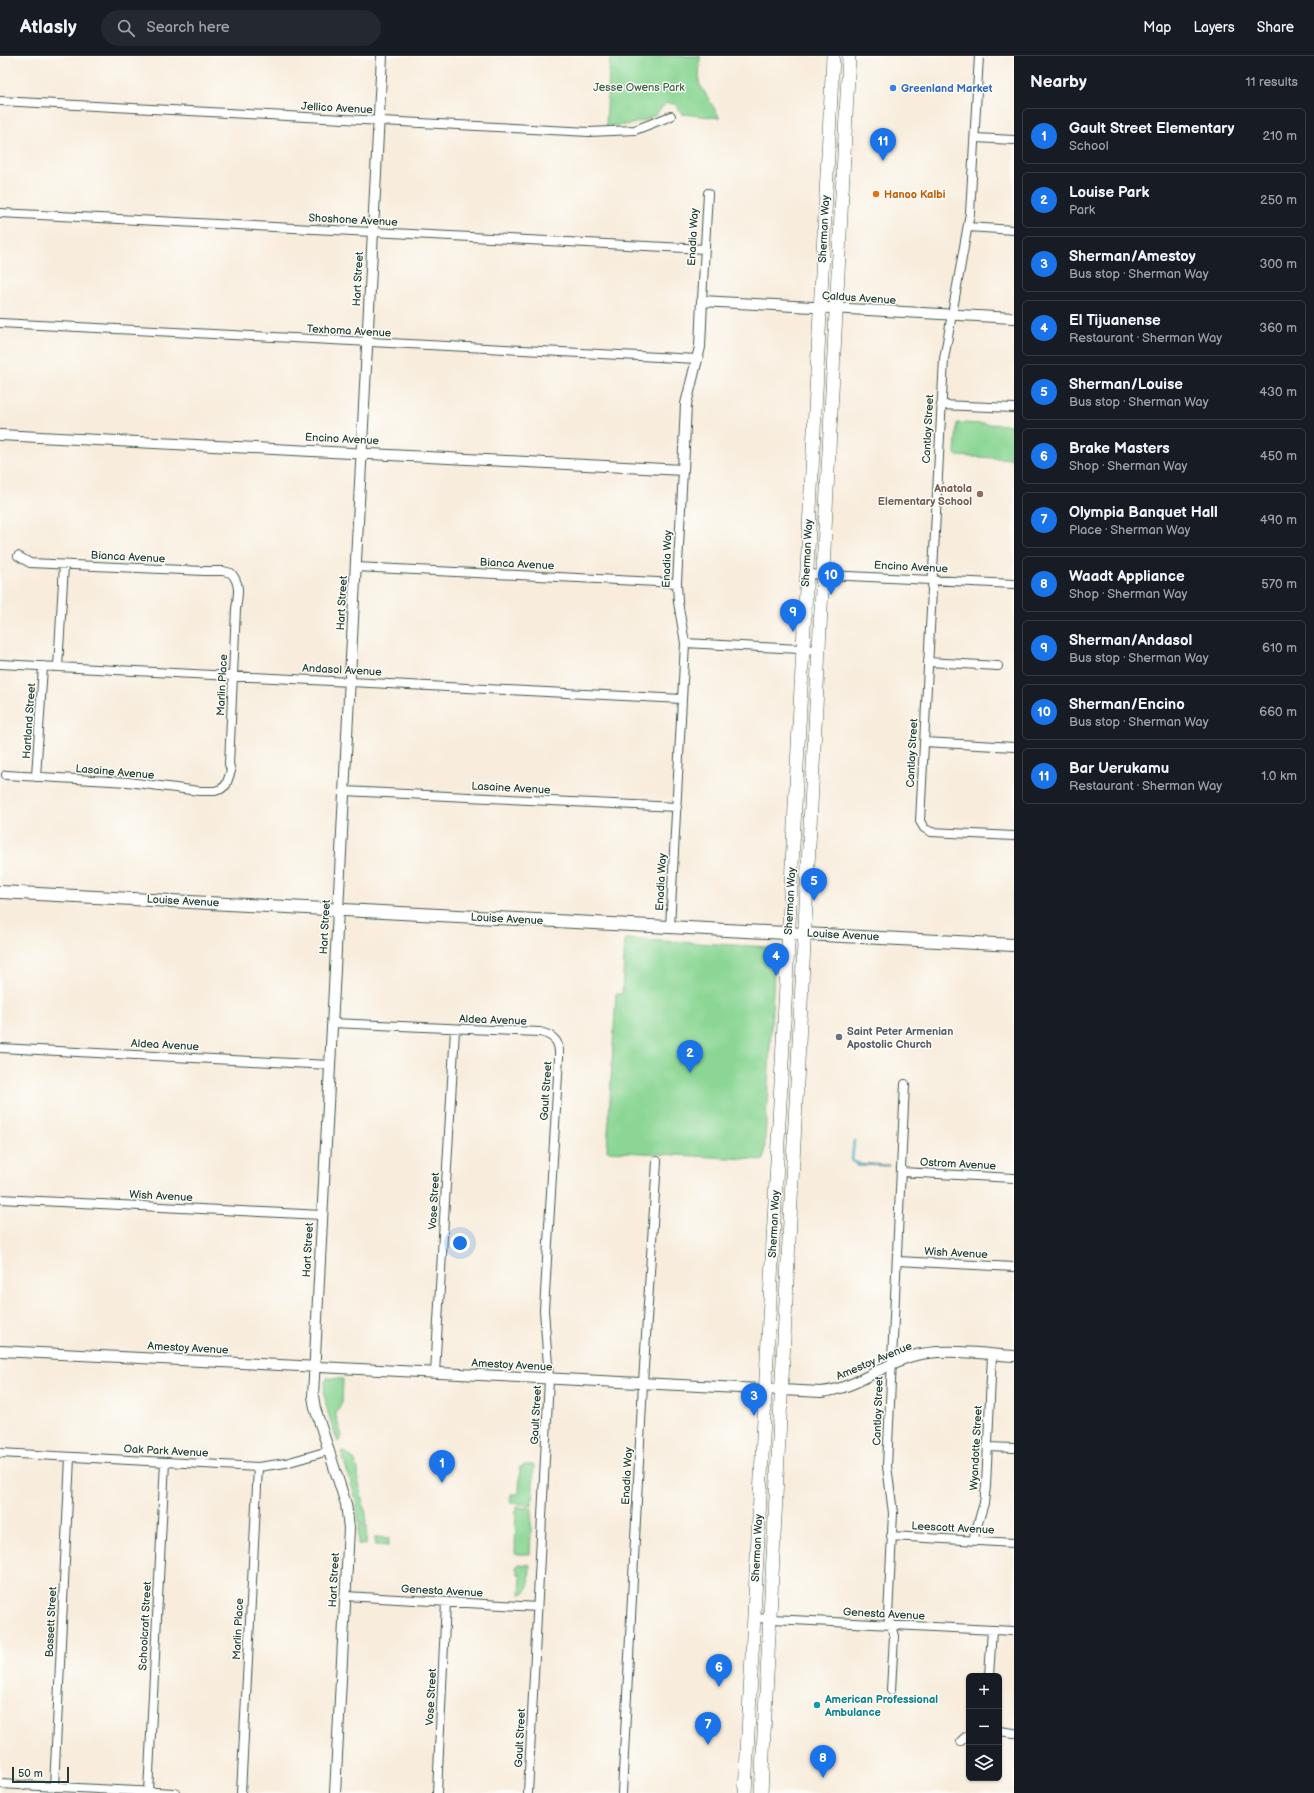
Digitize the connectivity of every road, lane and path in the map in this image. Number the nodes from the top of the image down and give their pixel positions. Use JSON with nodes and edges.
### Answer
{"nodes":[{"id":1,"x":382,"y":56,"type":"edge"},
{"id":2,"x":833,"y":56,"type":"edge"},
{"id":3,"x":849,"y":56,"type":"edge"},
{"id":4,"x":979,"y":56,"type":"edge"},
{"id":5,"x":0,"y":101,"type":"edge"},
{"id":6,"x":671,"y":116,"type":"dead end"},
{"id":7,"x":378,"y":121,"type":"junction"},
{"id":8,"x":975,"y":138,"type":"junction"},
{"id":9,"x":1014,"y":140,"type":"edge"},
{"id":10,"x":708,"y":193,"type":"dead end"},
{"id":11,"x":0,"y":213,"type":"edge"},
{"id":12,"x":968,"y":227,"type":"junction"},
{"id":13,"x":1014,"y":230,"type":"edge"},
{"id":14,"x":372,"y":232,"type":"junction"},
{"id":15,"x":704,"y":249,"type":"junction"},
{"id":16,"x":702,"y":301,"type":"junction"},
{"id":17,"x":820,"y":308,"type":"junction"},
{"id":18,"x":837,"y":309,"type":"junction"},
{"id":19,"x":951,"y":315,"type":"junction"},
{"id":20,"x":1014,"y":318,"type":"edge"},
{"id":21,"x":0,"y":324,"type":"edge"},
{"id":22,"x":367,"y":343,"type":"junction"},
{"id":23,"x":697,"y":359,"type":"junction"},
{"id":24,"x":941,"y":405,"type":"junction"},
{"id":25,"x":1014,"y":408,"type":"edge"},
{"id":26,"x":0,"y":435,"type":"edge"},
{"id":27,"x":362,"y":452,"type":"junction"},
{"id":28,"x":683,"y":470,"type":"junction"},
{"id":29,"x":18,"y":556,"type":"dead end"},
{"id":30,"x":64,"y":565,"type":"junction"},
{"id":31,"x":356,"y":567,"type":"junction"},
{"id":32,"x":807,"y":574,"type":"junction"},
{"id":33,"x":823,"y":575,"type":"junction"},
{"id":34,"x":236,"y":578,"type":"joint"},
{"id":35,"x":932,"y":580,"type":"junction"},
{"id":36,"x":677,"y":583,"type":"junction"},
{"id":37,"x":1014,"y":584,"type":"edge"},
{"id":38,"x":685,"y":643,"type":"junction"},
{"id":39,"x":803,"y":649,"type":"junction"},
{"id":40,"x":819,"y":650,"type":"junction"},
{"id":41,"x":928,"y":662,"type":"junction"},
{"id":42,"x":0,"y":664,"type":"edge"},
{"id":43,"x":43,"y":666,"type":"junction"},
{"id":44,"x":998,"y":666,"type":"dead end"},
{"id":45,"x":58,"y":667,"type":"junction"},
{"id":46,"x":234,"y":676,"type":"junction"},
{"id":47,"x":350,"y":682,"type":"junction"},
{"id":48,"x":682,"y":699,"type":"junction"},
{"id":49,"x":924,"y":742,"type":"junction"},
{"id":50,"x":1014,"y":747,"type":"edge"},
{"id":51,"x":6,"y":775,"type":"dead end"},
{"id":52,"x":36,"y":777,"type":"junction"},
{"id":53,"x":221,"y":789,"type":"joint"},
{"id":54,"x":344,"y":791,"type":"junction"},
{"id":55,"x":677,"y":808,"type":"junction"},
{"id":56,"x":1014,"y":836,"type":"edge"},
{"id":57,"x":0,"y":892,"type":"edge"},
{"id":58,"x":338,"y":909,"type":"junction"},
{"id":59,"x":670,"y":927,"type":"junction"},
{"id":60,"x":788,"y":933,"type":"junction"},
{"id":61,"x":805,"y":934,"type":"junction"},
{"id":62,"x":1014,"y":945,"type":"edge"},
{"id":63,"x":332,"y":1023,"type":"junction"},
{"id":64,"x":455,"y":1030,"type":"junction"},
{"id":65,"x":556,"y":1039,"type":"joint"},
{"id":66,"x":0,"y":1048,"type":"edge"},
{"id":67,"x":329,"y":1065,"type":"junction"},
{"id":68,"x":905,"y":1084,"type":"dead end"},
{"id":69,"x":657,"y":1161,"type":"dead end"},
{"id":70,"x":901,"y":1172,"type":"junction"},
{"id":71,"x":1014,"y":1178,"type":"edge"},
{"id":72,"x":0,"y":1199,"type":"edge"},
{"id":73,"x":322,"y":1216,"type":"junction"},
{"id":74,"x":897,"y":1261,"type":"junction"},
{"id":75,"x":1014,"y":1267,"type":"edge"},
{"id":76,"x":0,"y":1351,"type":"edge"},
{"id":77,"x":992,"y":1355,"type":"junction"},
{"id":78,"x":1014,"y":1356,"type":"edge"},
{"id":79,"x":890,"y":1365,"type":"junction"},
{"id":80,"x":315,"y":1367,"type":"junction"},
{"id":81,"x":435,"y":1373,"type":"junction"},
{"id":82,"x":549,"y":1379,"type":"junction"},
{"id":83,"x":643,"y":1383,"type":"junction"},
{"id":84,"x":765,"y":1390,"type":"junction"},
{"id":85,"x":781,"y":1390,"type":"junction"},
{"id":86,"x":987,"y":1447,"type":"junction"},
{"id":87,"x":1014,"y":1448,"type":"edge"},
{"id":88,"x":328,"y":1450,"type":"junction"},
{"id":89,"x":0,"y":1453,"type":"edge"},
{"id":90,"x":70,"y":1458,"type":"junction"},
{"id":91,"x":165,"y":1462,"type":"junction"},
{"id":92,"x":258,"y":1467,"type":"junction"},
{"id":93,"x":891,"y":1536,"type":"junction"},
{"id":94,"x":973,"y":1540,"type":"junction"},
{"id":95,"x":1014,"y":1543,"type":"edge"},
{"id":96,"x":345,"y":1596,"type":"junction"},
{"id":97,"x":446,"y":1602,"type":"junction"},
{"id":98,"x":537,"y":1607,"type":"junction"},
{"id":99,"x":753,"y":1618,"type":"junction"},
{"id":100,"x":770,"y":1619,"type":"junction"},
{"id":101,"x":890,"y":1625,"type":"junction"},
{"id":102,"x":992,"y":1630,"type":"junction"},
{"id":103,"x":1014,"y":1632,"type":"edge"},
{"id":104,"x":990,"y":1673,"type":"edge"},
{"id":105,"x":891,"y":1690,"type":"dead end"},
{"id":106,"x":1002,"y":1731,"type":"edge"},
{"id":107,"x":1014,"y":1732,"type":"edge"},
{"id":108,"x":966,"y":1737,"type":"edge"},
{"id":109,"x":961,"y":1741,"type":"dead end"},
{"id":110,"x":0,"y":1784,"type":"edge"},
{"id":111,"x":54,"y":1787,"type":"junction"},
{"id":112,"x":148,"y":1792,"type":"junction"},
{"id":113,"x":175,"y":1793,"type":"edge"},
{"id":114,"x":241,"y":1793,"type":"edge"},
{"id":115,"x":335,"y":1793,"type":"edge"},
{"id":116,"x":437,"y":1793,"type":"edge"},
{"id":117,"x":528,"y":1793,"type":"edge"},
{"id":118,"x":622,"y":1793,"type":"edge"},
{"id":119,"x":744,"y":1793,"type":"edge"},
{"id":120,"x":761,"y":1793,"type":"edge"}],
"edges":[{"from":1,"to":7,"type":"street","name":"Hart Street"},
{"from":2,"to":17,"type":"main road","name":"Sherman Way"},
{"from":3,"to":18,"type":"main road","name":"Sherman Way"},
{"from":4,"to":8,"type":"street","name":"Cantlay Street"},
{"from":5,"to":7,"type":"street","name":"Jellico Avenue"},
{"from":6,"to":7,"type":"street","name":"Jellico Avenue"},
{"from":7,"to":14,"type":"street","name":"Hart Street"},
{"from":8,"to":9,"type":"street"},
{"from":8,"to":12,"type":"street","name":"Cantlay Street"},
{"from":10,"to":15,"type":"street","name":"Enadia Way"},
{"from":11,"to":14,"type":"street","name":"Shoshone Avenue"},
{"from":12,"to":13,"type":"street"},
{"from":12,"to":19,"type":"street","name":"Cantlay Street"},
{"from":14,"to":15,"type":"street","name":"Shoshone Avenue"},
{"from":14,"to":22,"type":"street","name":"Hart Street"},
{"from":15,"to":16,"type":"street","name":"Enadia Way"},
{"from":16,"to":17,"type":"street","name":"Caldus Avenue"},
{"from":16,"to":23,"type":"street","name":"Enadia Way"},
{"from":17,"to":18,"type":"street","name":"Caldus Avenue"},
{"from":17,"to":32,"type":"main road","name":"Sherman Way"},
{"from":18,"to":19,"type":"street","name":"Caldus Avenue"},
{"from":18,"to":33,"type":"main road","name":"Sherman Way"},
{"from":19,"to":20,"type":"street","name":"Caldus Avenue"},
{"from":19,"to":24,"type":"street","name":"Cantlay Street"},
{"from":21,"to":22,"type":"street","name":"Texhoma Avenue"},
{"from":22,"to":23,"type":"street","name":"Texhoma Avenue"},
{"from":22,"to":27,"type":"street","name":"Hart Street"},
{"from":23,"to":28,"type":"street","name":"Enadia Way"},
{"from":24,"to":25,"type":"street"},
{"from":24,"to":35,"type":"street","name":"Cantlay Street"},
{"from":26,"to":27,"type":"street","name":"Encino Avenue"},
{"from":27,"to":28,"type":"street","name":"Encino Avenue"},
{"from":27,"to":31,"type":"street","name":"Hart Street"},
{"from":28,"to":36,"type":"street","name":"Enadia Way"},
{"from":29,"to":30,"type":"street","name":"Bianca Avenue"},
{"from":30,"to":34,"type":"street","name":"Bianca Avenue"},
{"from":30,"to":45,"type":"street"},
{"from":31,"to":36,"type":"street","name":"Bianca Avenue"},
{"from":31,"to":47,"type":"street","name":"Hart Street"},
{"from":32,"to":33,"type":"street","name":"Encino Avenue"},
{"from":32,"to":39,"type":"main road","name":"Sherman Way"},
{"from":33,"to":35,"type":"street","name":"Encino Avenue"},
{"from":33,"to":40,"type":"main road","name":"Sherman Way"},
{"from":34,"to":46,"type":"street","name":"Marlin Place"},
{"from":35,"to":37,"type":"street","name":"Encino Avenue"},
{"from":35,"to":41,"type":"street","name":"Cantlay Street"},
{"from":36,"to":38,"type":"street","name":"Enadia Way"},
{"from":38,"to":39,"type":"street"},
{"from":38,"to":48,"type":"street","name":"Enadia Way"},
{"from":39,"to":40,"type":"street"},
{"from":39,"to":60,"type":"main road","name":"Sherman Way"},
{"from":40,"to":61,"type":"main road","name":"Sherman Way"},
{"from":41,"to":44,"type":"street"},
{"from":41,"to":49,"type":"street","name":"Cantlay Street"},
{"from":42,"to":43,"type":"street","name":"Andasol Avenue"},
{"from":43,"to":45,"type":"street","name":"Andasol Avenue"},
{"from":43,"to":52,"type":"street","name":"Hartland Street"},
{"from":45,"to":46,"type":"street","name":"Andasol Avenue"},
{"from":46,"to":47,"type":"street","name":"Andasol Avenue"},
{"from":46,"to":53,"type":"street","name":"Marlin Place"},
{"from":47,"to":48,"type":"street","name":"Andasol Avenue"},
{"from":47,"to":54,"type":"street","name":"Hart Street"},
{"from":48,"to":55,"type":"street","name":"Enadia Way"},
{"from":49,"to":50,"type":"street"},
{"from":49,"to":56,"type":"street","name":"Cantlay Street"},
{"from":51,"to":52,"type":"street","name":"Lasaine Avenue"},
{"from":52,"to":53,"type":"street","name":"Lasaine Avenue"},
{"from":54,"to":55,"type":"street","name":"Lasaine Avenue"},
{"from":54,"to":58,"type":"street","name":"Hart Street"},
{"from":55,"to":59,"type":"street","name":"Enadia Way"},
{"from":57,"to":58,"type":"main road","name":"Louise Avenue"},
{"from":58,"to":59,"type":"main road","name":"Louise Avenue"},
{"from":58,"to":63,"type":"street","name":"Hart Street"},
{"from":59,"to":60,"type":"main road","name":"Louise Avenue"},
{"from":60,"to":61,"type":"main road","name":"Louise Avenue"},
{"from":60,"to":84,"type":"main road","name":"Sherman Way"},
{"from":61,"to":62,"type":"main road","name":"Louise Avenue"},
{"from":61,"to":85,"type":"main road","name":"Sherman Way"},
{"from":63,"to":64,"type":"street","name":"Aldea Avenue"},
{"from":63,"to":67,"type":"street","name":"Hart Street"},
{"from":64,"to":65,"type":"street","name":"Aldea Avenue"},
{"from":64,"to":81,"type":"street","name":"Vose Street"},
{"from":65,"to":82,"type":"street","name":"Gault Street"},
{"from":66,"to":67,"type":"street","name":"Aldea Avenue"},
{"from":67,"to":73,"type":"street","name":"Hart Street"},
{"from":68,"to":70,"type":"street","name":"Cantlay Street"},
{"from":69,"to":83,"type":"street","name":"Enadia Way"},
{"from":70,"to":71,"type":"street","name":"Ostrom Avenue"},
{"from":70,"to":74,"type":"street","name":"Cantlay Street"},
{"from":72,"to":73,"type":"street","name":"Wish Avenue"},
{"from":73,"to":80,"type":"street","name":"Hart Street"},
{"from":74,"to":75,"type":"street","name":"Wish Avenue"},
{"from":74,"to":79,"type":"street","name":"Cantlay Street"},
{"from":76,"to":80,"type":"street","name":"Amestoy Avenue"},
{"from":77,"to":78,"type":"street","name":"Amestoy Avenue"},
{"from":77,"to":79,"type":"street","name":"Amestoy Avenue"},
{"from":77,"to":86,"type":"street","name":"Wyandotte Street"},
{"from":79,"to":85,"type":"street","name":"Amestoy Avenue"},
{"from":79,"to":93,"type":"street","name":"Cantlay Street"},
{"from":80,"to":81,"type":"street","name":"Amestoy Avenue"},
{"from":80,"to":88,"type":"street","name":"Hart Street"},
{"from":81,"to":82,"type":"street","name":"Amestoy Avenue"},
{"from":82,"to":83,"type":"street","name":"Amestoy Avenue"},
{"from":82,"to":98,"type":"street","name":"Gault Street"},
{"from":83,"to":84,"type":"street","name":"Amestoy Avenue"},
{"from":83,"to":118,"type":"street","name":"Enadia Way"},
{"from":84,"to":85,"type":"street","name":"Amestoy Avenue"},
{"from":84,"to":99,"type":"main road","name":"Sherman Way"},
{"from":85,"to":100,"type":"main road","name":"Sherman Way"},
{"from":86,"to":87,"type":"street"},
{"from":86,"to":94,"type":"street","name":"Wyandotte Street"},
{"from":88,"to":92,"type":"street","name":"Oak Park Avenue"},
{"from":88,"to":96,"type":"street","name":"Hart Street"},
{"from":89,"to":90,"type":"street","name":"Oak Park Avenue"},
{"from":90,"to":91,"type":"street","name":"Oak Park Avenue"},
{"from":90,"to":111,"type":"street","name":"Bassett Street"},
{"from":91,"to":92,"type":"street","name":"Oak Park Avenue"},
{"from":91,"to":112,"type":"street","name":"Schoolcraft Street"},
{"from":92,"to":114,"type":"street","name":"Marlin Place"},
{"from":93,"to":94,"type":"street","name":"Leescott Avenue"},
{"from":93,"to":101,"type":"street","name":"Cantlay Street"},
{"from":94,"to":95,"type":"street","name":"Leescott Avenue"},
{"from":96,"to":97,"type":"street","name":"Genesta Avenue"},
{"from":96,"to":115,"type":"street","name":"Hart Street"},
{"from":97,"to":98,"type":"street","name":"Genesta Avenue"},
{"from":97,"to":116,"type":"street","name":"Vose Street"},
{"from":98,"to":117,"type":"street","name":"Gault Street"},
{"from":99,"to":100,"type":"street","name":"Genesta Avenue"},
{"from":99,"to":119,"type":"main road","name":"Sherman Way"},
{"from":100,"to":101,"type":"street","name":"Genesta Avenue"},
{"from":100,"to":120,"type":"main road","name":"Sherman Way"},
{"from":101,"to":102,"type":"street","name":"Genesta Avenue"},
{"from":101,"to":105,"type":"street","name":"Cantlay Street"},
{"from":102,"to":103,"type":"street","name":"Genesta Avenue"},
{"from":102,"to":104,"type":"street"},
{"from":106,"to":107,"type":"street"},
{"from":108,"to":109,"type":"street"},
{"from":110,"to":111,"type":"street"},
{"from":111,"to":112,"type":"street"},
{"from":112,"to":113,"type":"street"}]}
